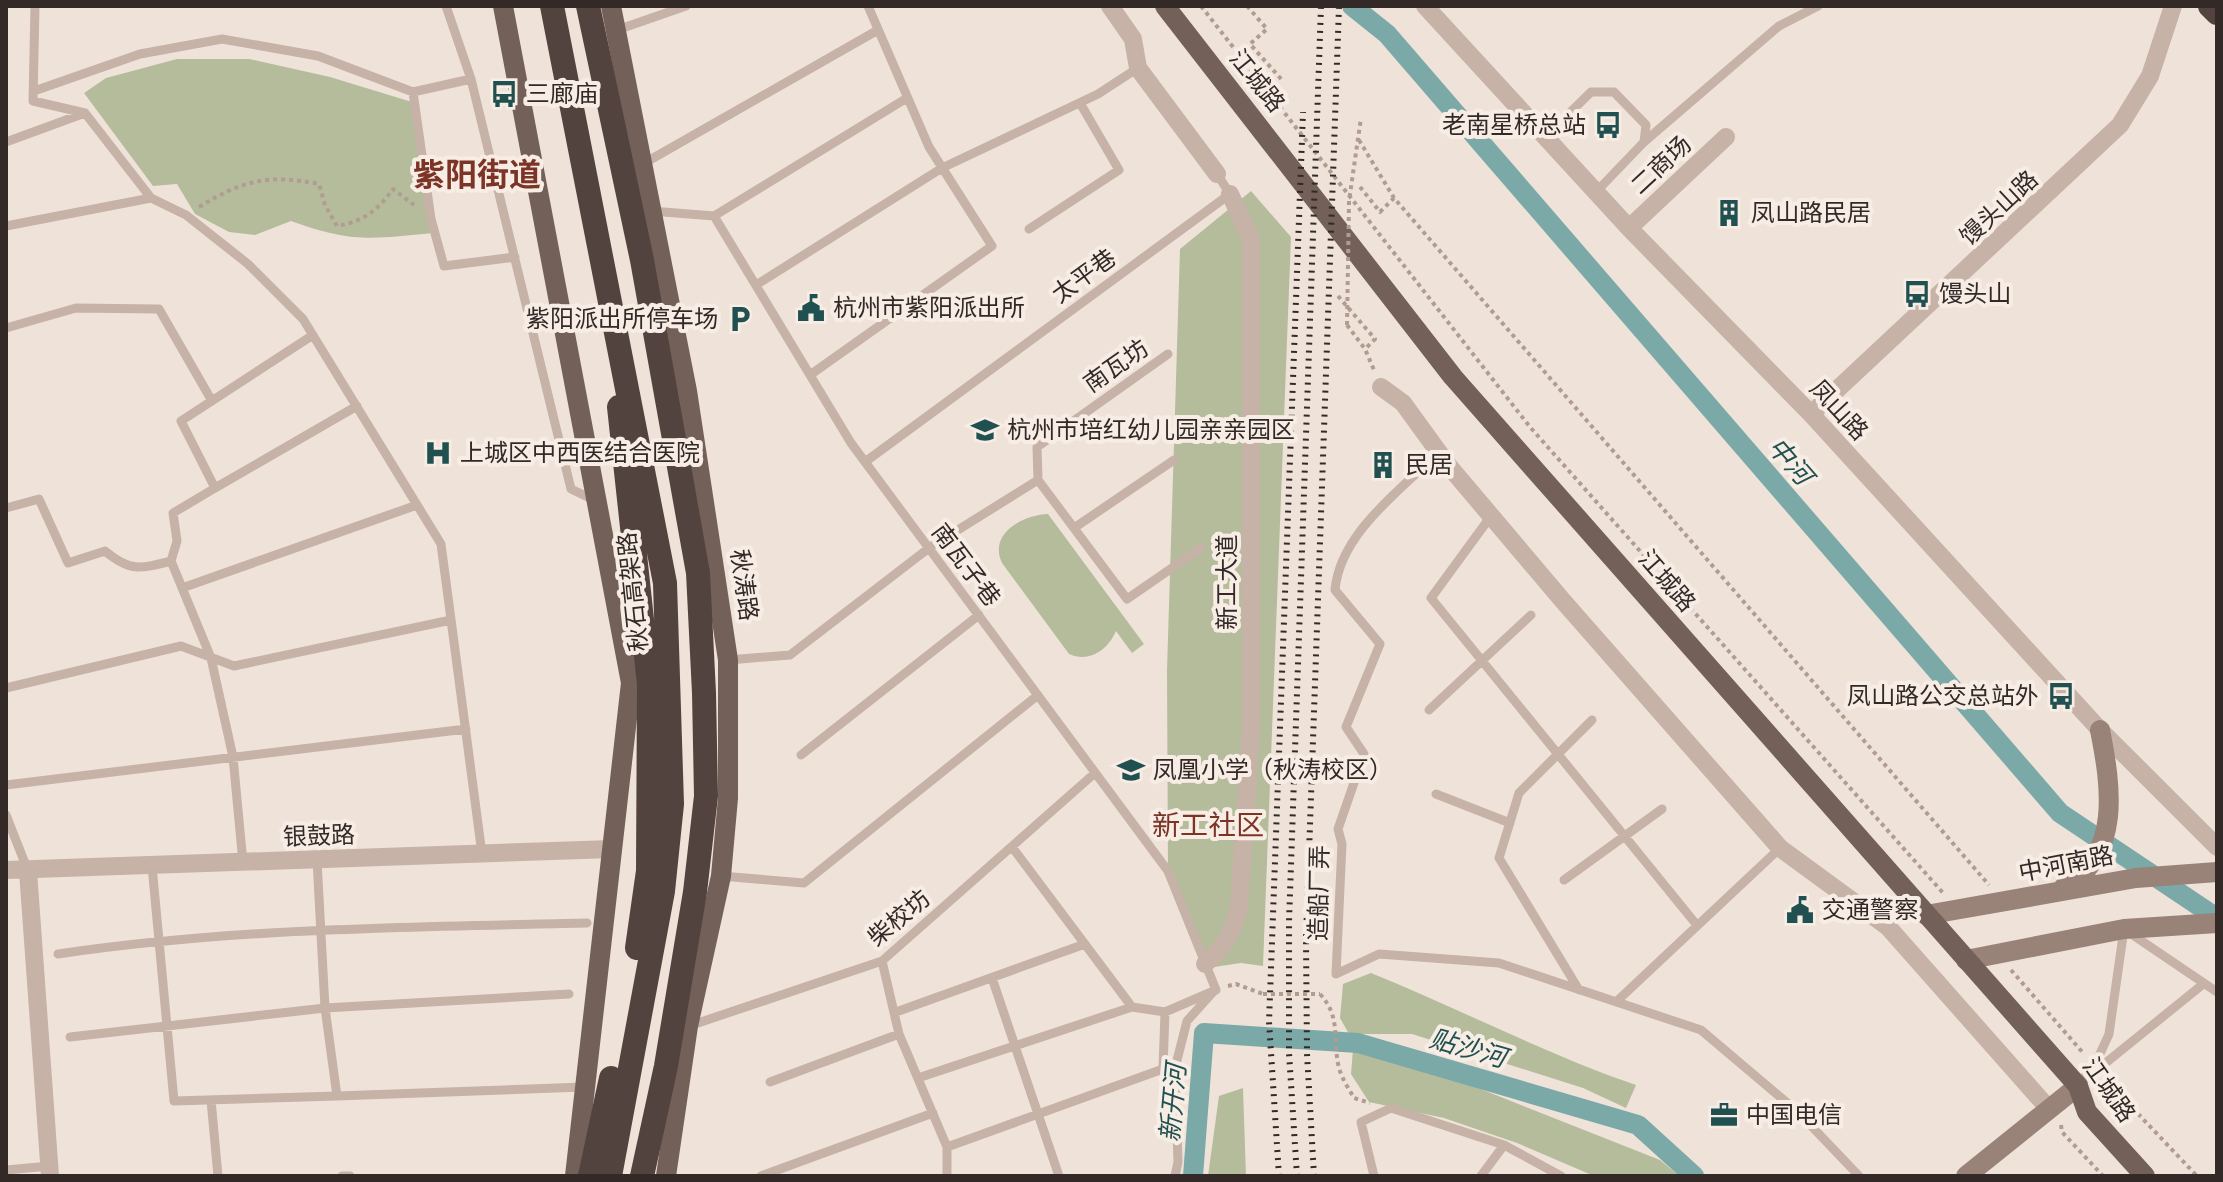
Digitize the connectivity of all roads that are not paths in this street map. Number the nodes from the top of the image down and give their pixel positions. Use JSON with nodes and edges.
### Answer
{"nodes":[{"id":1,"x":35,"y":6,"type":"edge"},
{"id":2,"x":446,"y":6,"type":"edge"},
{"id":3,"x":503,"y":6,"type":"edge"},
{"id":4,"x":552,"y":6,"type":"edge"},
{"id":5,"x":588,"y":6,"type":"edge"},
{"id":6,"x":611,"y":6,"type":"edge"},
{"id":7,"x":686,"y":6,"type":"edge"},
{"id":8,"x":868,"y":6,"type":"edge"},
{"id":9,"x":1110,"y":6,"type":"edge"},
{"id":10,"x":1165,"y":6,"type":"edge"},
{"id":11,"x":1425,"y":6,"type":"edge"},
{"id":12,"x":1818,"y":6,"type":"edge"},
{"id":13,"x":2173,"y":6,"type":"edge"},
{"id":14,"x":2210,"y":6,"type":"edge"},
{"id":15,"x":2217,"y":13,"type":"edge"},
{"id":16,"x":878,"y":30,"type":"junction"},
{"id":17,"x":615,"y":31,"type":"junction"},
{"id":18,"x":1138,"y":68,"type":"junction"},
{"id":19,"x":471,"y":79,"type":"junction"},
{"id":20,"x":34,"y":91,"type":"junction"},
{"id":21,"x":413,"y":92,"type":"junction"},
{"id":22,"x":907,"y":98,"type":"junction"},
{"id":23,"x":1080,"y":103,"type":"junction"},
{"id":24,"x":85,"y":113,"type":"junction"},
{"id":25,"x":1545,"y":137,"type":"junction"},
{"id":26,"x":1726,"y":137,"type":"dead end"},
{"id":27,"x":6,"y":142,"type":"edge"},
{"id":28,"x":1644,"y":142,"type":"junction"},
{"id":29,"x":641,"y":165,"type":"junction"},
{"id":30,"x":942,"y":168,"type":"junction"},
{"id":31,"x":1217,"y":174,"type":"joint"},
{"id":32,"x":1596,"y":192,"type":"junction"},
{"id":33,"x":1230,"y":194,"type":"junction"},
{"id":34,"x":151,"y":198,"type":"junction"},
{"id":35,"x":651,"y":211,"type":"junction"},
{"id":36,"x":714,"y":216,"type":"junction"},
{"id":37,"x":6,"y":226,"type":"edge"},
{"id":38,"x":1629,"y":228,"type":"junction"},
{"id":39,"x":1029,"y":229,"type":"dead end"},
{"id":40,"x":515,"y":257,"type":"junction"},
{"id":41,"x":606,"y":273,"type":"junction"},
{"id":42,"x":756,"y":285,"type":"junction"},
{"id":43,"x":6,"y":328,"type":"edge"},
{"id":44,"x":313,"y":335,"type":"junction"},
{"id":45,"x":1168,"y":354,"type":"dead end"},
{"id":46,"x":810,"y":375,"type":"junction"},
{"id":47,"x":1381,"y":387,"type":"road end"},
{"id":48,"x":212,"y":401,"type":"junction"},
{"id":49,"x":357,"y":406,"type":"junction"},
{"id":50,"x":1811,"y":414,"type":"junction"},
{"id":51,"x":1439,"y":452,"type":"junction"},
{"id":52,"x":1174,"y":460,"type":"dead end"},
{"id":53,"x":865,"y":462,"type":"junction"},
{"id":54,"x":1038,"y":480,"type":"junction"},
{"id":55,"x":215,"y":488,"type":"junction"},
{"id":56,"x":596,"y":501,"type":"junction"},
{"id":57,"x":417,"y":505,"type":"junction"},
{"id":58,"x":6,"y":508,"type":"edge"},
{"id":59,"x":1491,"y":516,"type":"junction"},
{"id":60,"x":1074,"y":528,"type":"junction"},
{"id":61,"x":929,"y":548,"type":"junction"},
{"id":62,"x":1201,"y":548,"type":"dead end"},
{"id":63,"x":171,"y":561,"type":"junction"},
{"id":64,"x":182,"y":588,"type":"junction"},
{"id":65,"x":979,"y":615,"type":"junction"},
{"id":66,"x":1531,"y":615,"type":"dead end"},
{"id":67,"x":451,"y":620,"type":"junction"},
{"id":68,"x":211,"y":658,"type":"junction"},
{"id":69,"x":728,"y":660,"type":"junction"},
{"id":70,"x":1481,"y":661,"type":"junction"},
{"id":71,"x":6,"y":688,"type":"edge"},
{"id":72,"x":1038,"y":695,"type":"junction"},
{"id":73,"x":1429,"y":710,"type":"dead end"},
{"id":74,"x":1592,"y":720,"type":"dead end"},
{"id":75,"x":466,"y":729,"type":"junction"},
{"id":76,"x":2100,"y":730,"type":"junction"},
{"id":77,"x":1558,"y":754,"type":"junction"},
{"id":78,"x":801,"y":755,"type":"dead end"},
{"id":79,"x":233,"y":757,"type":"junction"},
{"id":80,"x":1095,"y":773,"type":"junction"},
{"id":81,"x":6,"y":785,"type":"edge"},
{"id":82,"x":1436,"y":794,"type":"dead end"},
{"id":83,"x":1662,"y":809,"type":"dead end"},
{"id":84,"x":6,"y":815,"type":"edge"},
{"id":85,"x":1510,"y":823,"type":"junction"},
{"id":86,"x":1625,"y":837,"type":"junction"},
{"id":87,"x":1012,"y":847,"type":"junction"},
{"id":88,"x":2217,"y":847,"type":"edge"},
{"id":89,"x":1780,"y":848,"type":"junction"},
{"id":90,"x":612,"y":849,"type":"junction"},
{"id":91,"x":482,"y":854,"type":"junction"},
{"id":92,"x":317,"y":860,"type":"junction"},
{"id":93,"x":243,"y":863,"type":"junction"},
{"id":94,"x":152,"y":866,"type":"junction"},
{"id":95,"x":6,"y":870,"type":"edge"},
{"id":96,"x":28,"y":871,"type":"junction"},
{"id":97,"x":2217,"y":872,"type":"edge"},
{"id":98,"x":721,"y":876,"type":"junction"},
{"id":99,"x":1564,"y":880,"type":"dead end"},
{"id":100,"x":2051,"y":894,"type":"junction"},
{"id":101,"x":1926,"y":915,"type":"junction"},
{"id":102,"x":587,"y":923,"type":"dead end"},
{"id":103,"x":1696,"y":924,"type":"junction"},
{"id":104,"x":2211,"y":924,"type":"edge"},
{"id":105,"x":2124,"y":929,"type":"junction"},
{"id":106,"x":321,"y":930,"type":"junction"},
{"id":107,"x":159,"y":939,"type":"junction"},
{"id":108,"x":1085,"y":944,"type":"junction"},
{"id":109,"x":58,"y":954,"type":"dead end"},
{"id":110,"x":1966,"y":960,"type":"junction"},
{"id":111,"x":882,"y":961,"type":"junction"},
{"id":112,"x":1205,"y":964,"type":"junction"},
{"id":113,"x":992,"y":978,"type":"junction"},
{"id":114,"x":2202,"y":985,"type":"junction"},
{"id":115,"x":1216,"y":990,"type":"junction"},
{"id":116,"x":1579,"y":990,"type":"junction"},
{"id":117,"x":2217,"y":992,"type":"edge"},
{"id":118,"x":569,"y":994,"type":"dead end"},
{"id":119,"x":1616,"y":1002,"type":"junction"},
{"id":120,"x":1132,"y":1007,"type":"junction"},
{"id":121,"x":325,"y":1008,"type":"junction"},
{"id":122,"x":896,"y":1012,"type":"junction"},
{"id":123,"x":1165,"y":1012,"type":"junction"},
{"id":124,"x":167,"y":1024,"type":"junction"},
{"id":125,"x":688,"y":1026,"type":"junction"},
{"id":126,"x":899,"y":1034,"type":"junction"},
{"id":127,"x":70,"y":1037,"type":"dead end"},
{"id":128,"x":1015,"y":1046,"type":"junction"},
{"id":129,"x":2095,"y":1068,"type":"junction"},
{"id":130,"x":918,"y":1078,"type":"junction"},
{"id":131,"x":770,"y":1082,"type":"dead end"},
{"id":132,"x":2078,"y":1086,"type":"junction"},
{"id":133,"x":586,"y":1087,"type":"junction"},
{"id":134,"x":337,"y":1096,"type":"junction"},
{"id":135,"x":211,"y":1100,"type":"junction"},
{"id":136,"x":2053,"y":1106,"type":"junction"},
{"id":137,"x":933,"y":1113,"type":"junction"},
{"id":138,"x":1038,"y":1114,"type":"junction"},
{"id":139,"x":1504,"y":1145,"type":"junction"},
{"id":140,"x":947,"y":1147,"type":"junction"},
{"id":141,"x":6,"y":1170,"type":"edge"},
{"id":142,"x":50,"y":1171,"type":"edge"},
{"id":143,"x":218,"y":1176,"type":"edge"},
{"id":144,"x":342,"y":1176,"type":"edge"},
{"id":145,"x":350,"y":1176,"type":"edge"},
{"id":146,"x":575,"y":1176,"type":"edge"},
{"id":147,"x":590,"y":1176,"type":"edge"},
{"id":148,"x":610,"y":1176,"type":"edge"},
{"id":149,"x":642,"y":1176,"type":"edge"},
{"id":150,"x":666,"y":1176,"type":"edge"},
{"id":151,"x":761,"y":1176,"type":"edge"},
{"id":152,"x":947,"y":1176,"type":"edge"},
{"id":153,"x":1059,"y":1176,"type":"edge"},
{"id":154,"x":1175,"y":1176,"type":"edge"},
{"id":155,"x":1374,"y":1176,"type":"edge"},
{"id":156,"x":1481,"y":1176,"type":"edge"},
{"id":157,"x":1561,"y":1176,"type":"edge"},
{"id":158,"x":1859,"y":1176,"type":"edge"},
{"id":159,"x":1966,"y":1176,"type":"edge"},
{"id":160,"x":2145,"y":1176,"type":"edge"}],
"edges":[{"from":1,"to":20,"type":"lane"},
{"from":2,"to":19,"type":"lane"},
{"from":3,"to":56,"type":"main road"},
{"from":4,"to":41,"type":"highway","name":"秋石高架路"},
{"from":5,"to":149,"type":"highway"},
{"from":6,"to":17,"type":"main road","name":"秋涛路"},
{"from":7,"to":17,"type":"lane"},
{"from":8,"to":16,"type":"lane"},
{"from":9,"to":18,"type":"street"},
{"from":10,"to":101,"type":"main road","name":"江城路"},
{"from":11,"to":25,"type":"street","name":"凤山路"},
{"from":12,"to":28,"type":"lane"},
{"from":13,"to":50,"type":"street","name":"馒头山路"},
{"from":14,"to":15,"type":"highway"},
{"from":16,"to":22,"type":"lane"},
{"from":16,"to":29,"type":"lane"},
{"from":17,"to":29,"type":"main road","name":"秋涛路"},
{"from":18,"to":23,"type":"lane"},
{"from":18,"to":31,"type":"street"},
{"from":19,"to":21,"type":"lane"},
{"from":19,"to":40,"type":"lane"},
{"from":20,"to":21,"type":"lane"},
{"from":20,"to":24,"type":"lane"},
{"from":21,"to":40,"type":"lane"},
{"from":22,"to":30,"type":"lane"},
{"from":22,"to":36,"type":"lane"},
{"from":23,"to":30,"type":"lane"},
{"from":23,"to":39,"type":"lane"},
{"from":24,"to":27,"type":"lane"},
{"from":24,"to":34,"type":"lane"},
{"from":25,"to":28,"type":"lane"},
{"from":25,"to":32,"type":"street","name":"凤山路"},
{"from":26,"to":38,"type":"street","name":"二商场"},
{"from":28,"to":32,"type":"lane"},
{"from":29,"to":35,"type":"main road","name":"秋涛路"},
{"from":30,"to":42,"type":"lane"},
{"from":30,"to":46,"type":"lane"},
{"from":31,"to":33,"type":"lane"},
{"from":32,"to":38,"type":"street","name":"凤山路"},
{"from":33,"to":53,"type":"lane","name":"太平巷"},
{"from":33,"to":112,"type":"street","name":"新工大道"},
{"from":34,"to":37,"type":"lane"},
{"from":34,"to":44,"type":"lane"},
{"from":35,"to":36,"type":"lane"},
{"from":35,"to":69,"type":"main road","name":"秋涛路"},
{"from":36,"to":42,"type":"lane","name":"南瓦子巷"},
{"from":38,"to":50,"type":"street","name":"凤山路"},
{"from":40,"to":56,"type":"lane"},
{"from":41,"to":147,"type":"highway"},
{"from":41,"to":148,"type":"highway","name":"秋石高架路"},
{"from":42,"to":46,"type":"lane","name":"南瓦子巷"},
{"from":43,"to":48,"type":"lane"},
{"from":44,"to":48,"type":"lane"},
{"from":44,"to":49,"type":"lane"},
{"from":45,"to":54,"type":"lane","name":"南瓦坊"},
{"from":46,"to":53,"type":"lane","name":"南瓦子巷"},
{"from":47,"to":51,"type":"street"},
{"from":48,"to":55,"type":"lane"},
{"from":49,"to":55,"type":"lane"},
{"from":49,"to":57,"type":"lane"},
{"from":50,"to":76,"type":"street","name":"凤山路"},
{"from":51,"to":59,"type":"street"},
{"from":51,"to":116,"type":"lane","name":"造船厂弄"},
{"from":52,"to":60,"type":"lane"},
{"from":53,"to":61,"type":"lane","name":"南瓦子巷"},
{"from":54,"to":60,"type":"lane"},
{"from":54,"to":61,"type":"lane"},
{"from":55,"to":63,"type":"lane"},
{"from":56,"to":90,"type":"main road"},
{"from":57,"to":64,"type":"lane"},
{"from":57,"to":67,"type":"lane"},
{"from":58,"to":63,"type":"lane"},
{"from":59,"to":70,"type":"lane"},
{"from":59,"to":89,"type":"street"},
{"from":60,"to":62,"type":"lane"},
{"from":61,"to":65,"type":"lane","name":"南瓦子巷"},
{"from":61,"to":69,"type":"lane"},
{"from":63,"to":64,"type":"lane"},
{"from":64,"to":68,"type":"lane"},
{"from":65,"to":72,"type":"lane","name":"南瓦子巷"},
{"from":65,"to":78,"type":"lane"},
{"from":66,"to":70,"type":"lane"},
{"from":67,"to":68,"type":"lane"},
{"from":67,"to":75,"type":"lane"},
{"from":68,"to":71,"type":"lane"},
{"from":68,"to":79,"type":"lane"},
{"from":69,"to":98,"type":"main road","name":"秋涛路"},
{"from":70,"to":73,"type":"lane"},
{"from":70,"to":77,"type":"lane"},
{"from":72,"to":80,"type":"lane","name":"南瓦子巷"},
{"from":72,"to":98,"type":"lane"},
{"from":74,"to":77,"type":"lane"},
{"from":75,"to":79,"type":"lane"},
{"from":75,"to":91,"type":"lane"},
{"from":76,"to":88,"type":"street","name":"凤山路"},
{"from":76,"to":100,"type":"main road"},
{"from":77,"to":85,"type":"lane"},
{"from":77,"to":86,"type":"lane"},
{"from":79,"to":81,"type":"lane"},
{"from":79,"to":93,"type":"lane"},
{"from":80,"to":87,"type":"lane","name":"柴校坊"},
{"from":80,"to":112,"type":"lane","name":"南瓦子巷"},
{"from":82,"to":85,"type":"lane"},
{"from":83,"to":86,"type":"lane"},
{"from":84,"to":96,"type":"lane"},
{"from":85,"to":116,"type":"lane"},
{"from":86,"to":99,"type":"lane"},
{"from":86,"to":103,"type":"lane"},
{"from":87,"to":108,"type":"lane"},
{"from":87,"to":111,"type":"lane","name":"柴校坊"},
{"from":89,"to":103,"type":"lane"},
{"from":89,"to":136,"type":"street"},
{"from":90,"to":91,"type":"street","name":"银鼓路"},
{"from":90,"to":133,"type":"main road"},
{"from":91,"to":92,"type":"street","name":"银鼓路"},
{"from":92,"to":93,"type":"street","name":"银鼓路"},
{"from":92,"to":106,"type":"lane"},
{"from":93,"to":94,"type":"street","name":"银鼓路"},
{"from":94,"to":96,"type":"street","name":"银鼓路"},
{"from":94,"to":107,"type":"lane"},
{"from":95,"to":96,"type":"street","name":"银鼓路"},
{"from":96,"to":142,"type":"street"},
{"from":97,"to":100,"type":"main road","name":"中河南路"},
{"from":98,"to":125,"type":"main road","name":"秋涛路"},
{"from":100,"to":101,"type":"main road","name":"中河南路"},
{"from":101,"to":110,"type":"main road","name":"江城路"},
{"from":102,"to":106,"type":"lane"},
{"from":103,"to":119,"type":"lane"},
{"from":104,"to":105,"type":"main road"},
{"from":105,"to":110,"type":"main road"},
{"from":105,"to":114,"type":"lane"},
{"from":105,"to":129,"type":"lane"},
{"from":106,"to":107,"type":"lane"},
{"from":106,"to":121,"type":"lane"},
{"from":107,"to":109,"type":"lane"},
{"from":107,"to":124,"type":"lane"},
{"from":108,"to":113,"type":"lane"},
{"from":108,"to":120,"type":"lane"},
{"from":110,"to":132,"type":"main road","name":"江城路"},
{"from":111,"to":122,"type":"lane"},
{"from":111,"to":125,"type":"lane","name":"柴校坊"},
{"from":112,"to":115,"type":"lane","name":"南瓦子巷"},
{"from":113,"to":122,"type":"lane"},
{"from":113,"to":128,"type":"lane"},
{"from":114,"to":117,"type":"lane"},
{"from":114,"to":129,"type":"lane"},
{"from":115,"to":123,"type":"lane"},
{"from":115,"to":154,"type":"lane"},
{"from":116,"to":119,"type":"lane"},
{"from":118,"to":121,"type":"lane"},
{"from":119,"to":158,"type":"lane"},
{"from":120,"to":123,"type":"lane"},
{"from":120,"to":128,"type":"lane"},
{"from":121,"to":124,"type":"lane"},
{"from":121,"to":134,"type":"lane"},
{"from":122,"to":126,"type":"lane"},
{"from":123,"to":138,"type":"lane"},
{"from":124,"to":127,"type":"lane"},
{"from":124,"to":135,"type":"lane"},
{"from":125,"to":150,"type":"main road","name":"秋涛路"},
{"from":126,"to":130,"type":"lane"},
{"from":126,"to":131,"type":"lane"},
{"from":128,"to":130,"type":"lane"},
{"from":128,"to":138,"type":"lane"},
{"from":129,"to":132,"type":"lane"},
{"from":130,"to":137,"type":"lane"},
{"from":132,"to":136,"type":"main road"},
{"from":132,"to":160,"type":"main road","name":"江城路"},
{"from":133,"to":134,"type":"lane"},
{"from":133,"to":146,"type":"main road"},
{"from":134,"to":135,"type":"lane"},
{"from":135,"to":143,"type":"lane"},
{"from":136,"to":159,"type":"main road"},
{"from":137,"to":140,"type":"lane"},
{"from":137,"to":151,"type":"lane"},
{"from":138,"to":140,"type":"lane"},
{"from":138,"to":153,"type":"lane"},
{"from":139,"to":155,"type":"lane"},
{"from":139,"to":156,"type":"lane"},
{"from":139,"to":157,"type":"lane"},
{"from":140,"to":152,"type":"lane"},
{"from":141,"to":142,"type":"lane"},
{"from":144,"to":145,"type":"lane"}]}
